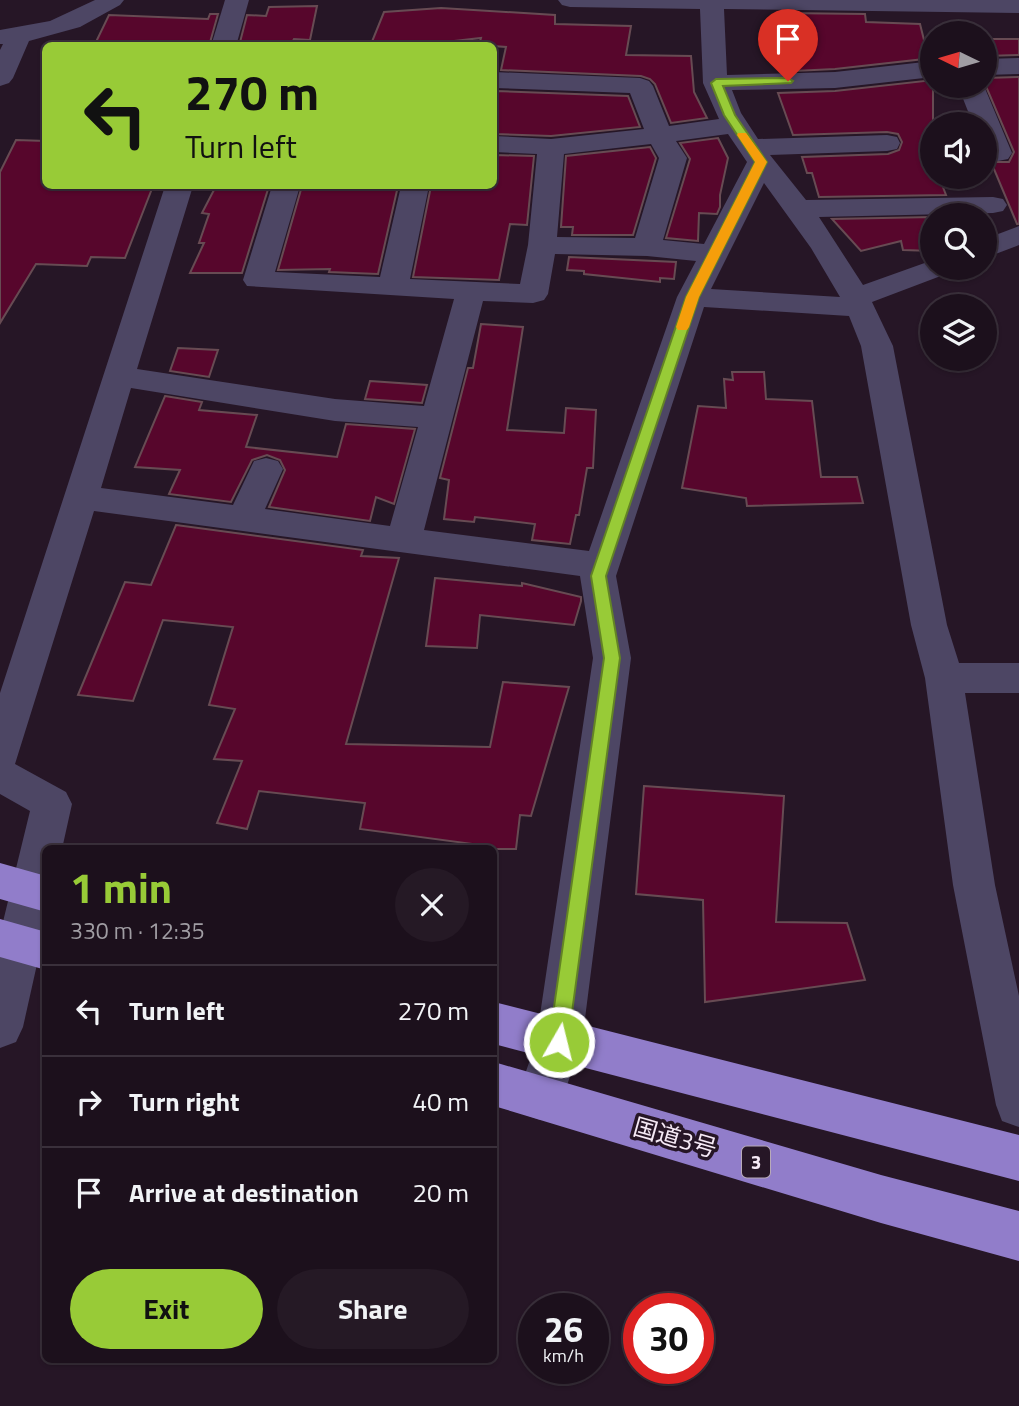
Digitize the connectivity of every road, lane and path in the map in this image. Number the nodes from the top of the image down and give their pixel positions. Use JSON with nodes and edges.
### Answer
{"nodes":[{"id":1,"x":112,"y":0,"type":"edge"},
{"id":2,"x":237,"y":0,"type":"edge"},
{"id":3,"x":570,"y":0,"type":"edge"},
{"id":4,"x":712,"y":2,"type":"edge"},
{"id":5,"x":984,"y":2,"type":"edge"},
{"id":6,"x":1019,"y":6,"type":"edge"},
{"id":7,"x":10,"y":36,"type":"edge"},
{"id":8,"x":224,"y":42,"type":"edge"},
{"id":9,"x":0,"y":64,"type":"edge"},
{"id":10,"x":1019,"y":66,"type":"edge"},
{"id":11,"x":998,"y":67,"type":"edge"},
{"id":12,"x":920,"y":70,"type":"edge"},
{"id":13,"x":0,"y":78,"type":"edge"},
{"id":14,"x":497,"y":80,"type":"edge"},
{"id":15,"x":716,"y":83,"type":"junction"},
{"id":16,"x":976,"y":98,"type":"edge"},
{"id":17,"x":659,"y":135,"type":"junction"},
{"id":18,"x":887,"y":143,"type":"dead end"},
{"id":19,"x":497,"y":144,"type":"edge"},
{"id":20,"x":749,"y":144,"type":"junction"},
{"id":21,"x":551,"y":147,"type":"junction"},
{"id":22,"x":998,"y":153,"type":"dead end"},
{"id":23,"x":178,"y":189,"type":"edge"},
{"id":24,"x":285,"y":189,"type":"edge"},
{"id":25,"x":414,"y":189,"type":"edge"},
{"id":26,"x":920,"y":206,"type":"edge"},
{"id":27,"x":798,"y":209,"type":"junction"},
{"id":28,"x":1019,"y":235,"type":"edge"},
{"id":29,"x":997,"y":244,"type":"edge"},
{"id":30,"x":542,"y":246,"type":"junction"},
{"id":31,"x":647,"y":247,"type":"junction"},
{"id":32,"x":714,"y":254,"type":"junction"},
{"id":33,"x":920,"y":275,"type":"edge"},
{"id":34,"x":393,"y":287,"type":"junction"},
{"id":35,"x":471,"y":291,"type":"junction"},
{"id":36,"x":692,"y":297,"type":"junction"},
{"id":37,"x":858,"y":303,"type":"junction"},
{"id":38,"x":119,"y":376,"type":"junction"},
{"id":39,"x":438,"y":418,"type":"junction"},
{"id":40,"x":266,"y":470,"type":"dead end"},
{"id":41,"x":81,"y":497,"type":"junction"},
{"id":42,"x":244,"y":518,"type":"junction"},
{"id":43,"x":404,"y":539,"type":"junction"},
{"id":44,"x":602,"y":566,"type":"junction"},
{"id":45,"x":944,"y":678,"type":"junction"},
{"id":46,"x":1019,"y":678,"type":"edge"},
{"id":47,"x":0,"y":754,"type":"edge"},
{"id":48,"x":0,"y":775,"type":"edge"},
{"id":49,"x":26,"y":888,"type":"edge"},
{"id":50,"x":22,"y":944,"type":"edge"},
{"id":51,"x":497,"y":1024,"type":"edge"},
{"id":52,"x":0,"y":1027,"type":"edge"},
{"id":53,"x":559,"y":1042,"type":"junction"},
{"id":54,"x":497,"y":1085,"type":"edge"},
{"id":55,"x":540,"y":1098,"type":"junction"},
{"id":56,"x":1019,"y":1105,"type":"edge"},
{"id":57,"x":1019,"y":1158,"type":"edge"},
{"id":58,"x":1019,"y":1236,"type":"edge"}],
"edges":[{"from":1,"to":7,"type":"street"},
{"from":2,"to":8,"type":"street"},
{"from":3,"to":4,"type":"street"},
{"from":4,"to":5,"type":"street"},
{"from":4,"to":15,"type":"street"},
{"from":5,"to":6,"type":"street"},
{"from":7,"to":9,"type":"street"},
{"from":7,"to":13,"type":"street"},
{"from":10,"to":11,"type":"street"},
{"from":12,"to":15,"type":"street"},
{"from":14,"to":17,"type":"street"},
{"from":15,"to":20,"type":"street"},
{"from":16,"to":22,"type":"street"},
{"from":17,"to":20,"type":"street"},
{"from":17,"to":21,"type":"street"},
{"from":17,"to":31,"type":"street"},
{"from":18,"to":20,"type":"street"},
{"from":19,"to":21,"type":"street"},
{"from":20,"to":27,"type":"street"},
{"from":20,"to":32,"type":"street"},
{"from":21,"to":30,"type":"street"},
{"from":23,"to":38,"type":"street"},
{"from":24,"to":34,"type":"street"},
{"from":25,"to":34,"type":"street"},
{"from":26,"to":27,"type":"street"},
{"from":27,"to":37,"type":"street"},
{"from":28,"to":29,"type":"street"},
{"from":30,"to":31,"type":"street"},
{"from":30,"to":35,"type":"street"},
{"from":31,"to":32,"type":"street"},
{"from":32,"to":36,"type":"street"},
{"from":33,"to":37,"type":"street"},
{"from":34,"to":35,"type":"street"},
{"from":35,"to":39,"type":"street"},
{"from":36,"to":37,"type":"street"},
{"from":36,"to":44,"type":"street"},
{"from":37,"to":45,"type":"street"},
{"from":38,"to":39,"type":"street"},
{"from":38,"to":41,"type":"street"},
{"from":39,"to":43,"type":"street"},
{"from":40,"to":42,"type":"street"},
{"from":41,"to":42,"type":"street"},
{"from":41,"to":47,"type":"street"},
{"from":42,"to":43,"type":"street"},
{"from":43,"to":44,"type":"street"},
{"from":44,"to":53,"type":"street"},
{"from":45,"to":46,"type":"street"},
{"from":45,"to":56,"type":"street"},
{"from":48,"to":49,"type":"street"},
{"from":49,"to":50,"type":"street"},
{"from":50,"to":52,"type":"street"},
{"from":51,"to":53,"type":"highway"},
{"from":53,"to":55,"type":"street"},
{"from":53,"to":57,"type":"highway"},
{"from":54,"to":55,"type":"highway","name":"国道3号","number":"3"},
{"from":55,"to":58,"type":"highway","name":"国道3号","number":"3"}]}
